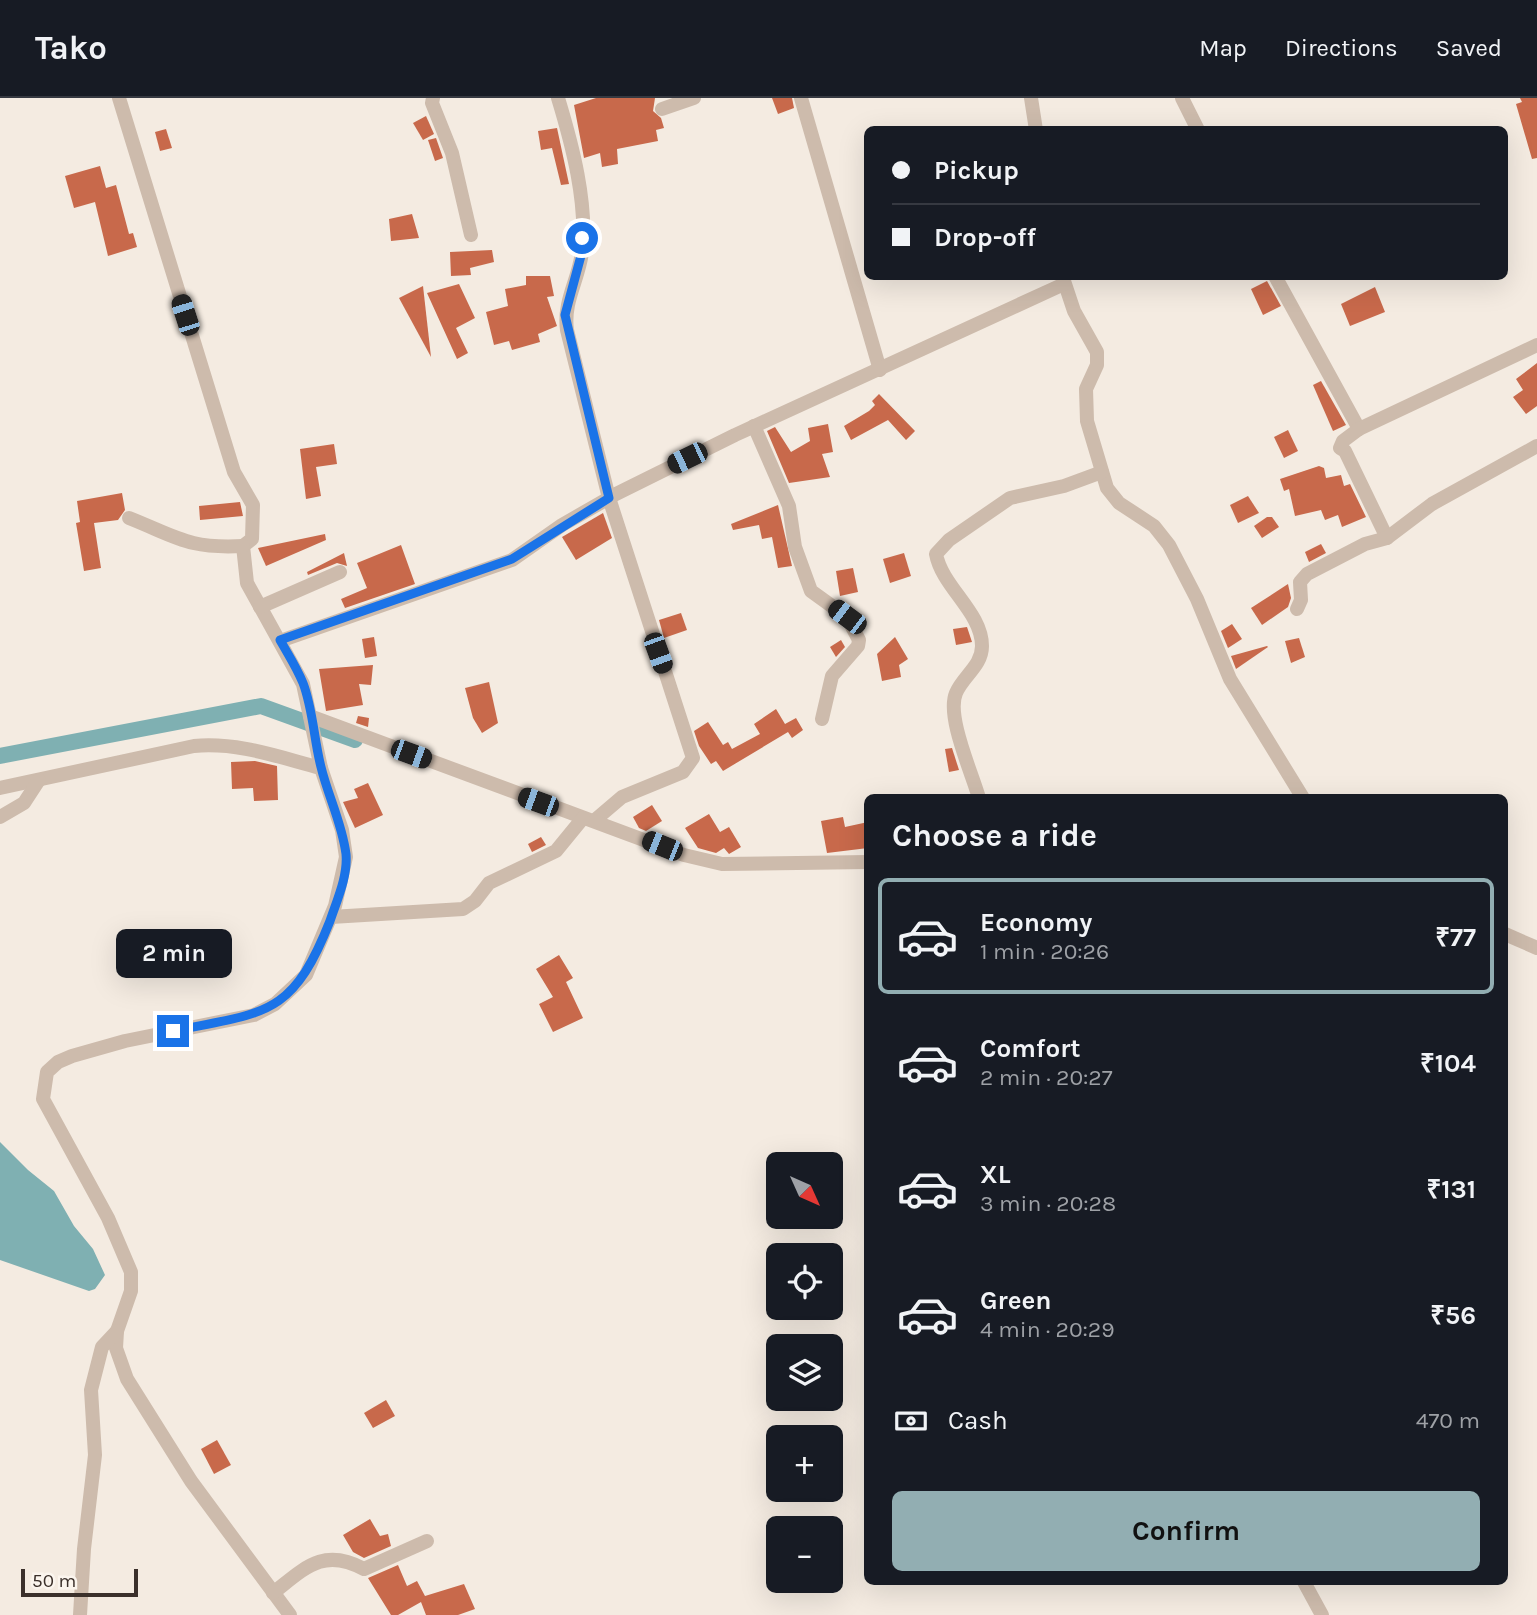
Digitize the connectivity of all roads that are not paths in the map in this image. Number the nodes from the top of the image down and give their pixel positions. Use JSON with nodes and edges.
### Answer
{"nodes":[{"id":1,"x":119,"y":98,"type":"edge"},
{"id":2,"x":433,"y":98,"type":"edge"},
{"id":3,"x":558,"y":98,"type":"edge"},
{"id":4,"x":694,"y":98,"type":"edge"},
{"id":5,"x":801,"y":98,"type":"edge"},
{"id":6,"x":1031,"y":98,"type":"edge"},
{"id":7,"x":1182,"y":98,"type":"edge"},
{"id":8,"x":662,"y":109,"type":"dead end"},
{"id":9,"x":1035,"y":126,"type":"edge"},
{"id":10,"x":1196,"y":126,"type":"edge"},
{"id":11,"x":471,"y":235,"type":"dead end"},
{"id":12,"x":1063,"y":280,"type":"edge"},
{"id":13,"x":1277,"y":280,"type":"edge"},
{"id":14,"x":1537,"y":345,"type":"edge"},
{"id":15,"x":880,"y":370,"type":"junction"},
{"id":16,"x":754,"y":426,"type":"junction"},
{"id":17,"x":1359,"y":429,"type":"junction"},
{"id":18,"x":1537,"y":446,"type":"edge"},
{"id":19,"x":1102,"y":472,"type":"junction"},
{"id":20,"x":609,"y":498,"type":"junction"},
{"id":21,"x":129,"y":518,"type":"dead end"},
{"id":22,"x":1387,"y":538,"type":"junction"},
{"id":23,"x":243,"y":546,"type":"junction"},
{"id":24,"x":340,"y":572,"type":"dead end"},
{"id":25,"x":260,"y":607,"type":"junction"},
{"id":26,"x":1297,"y":609,"type":"dead end"},
{"id":27,"x":280,"y":640,"type":"junction"},
{"id":28,"x":310,"y":716,"type":"junction"},
{"id":29,"x":821,"y":719,"type":"dead end"},
{"id":30,"x":320,"y":764,"type":"junction"},
{"id":31,"x":39,"y":780,"type":"junction"},
{"id":32,"x":0,"y":788,"type":"edge"},
{"id":33,"x":978,"y":794,"type":"edge"},
{"id":34,"x":1301,"y":794,"type":"edge"},
{"id":35,"x":0,"y":817,"type":"edge"},
{"id":36,"x":582,"y":824,"type":"junction"},
{"id":37,"x":864,"y":862,"type":"edge"},
{"id":38,"x":331,"y":917,"type":"junction"},
{"id":39,"x":1508,"y":935,"type":"edge"},
{"id":40,"x":1537,"y":948,"type":"edge"},
{"id":41,"x":117,"y":1331,"type":"junction"},
{"id":42,"x":427,"y":1541,"type":"dead end"},
{"id":43,"x":1306,"y":1585,"type":"edge"},
{"id":44,"x":273,"y":1594,"type":"junction"},
{"id":45,"x":80,"y":1615,"type":"edge"},
{"id":46,"x":290,"y":1615,"type":"edge"},
{"id":47,"x":1322,"y":1615,"type":"edge"}],
"edges":[{"from":1,"to":23,"type":"street"},
{"from":2,"to":11,"type":"street"},
{"from":3,"to":20,"type":"street"},
{"from":4,"to":8,"type":"street"},
{"from":5,"to":15,"type":"street"},
{"from":6,"to":9,"type":"street"},
{"from":7,"to":10,"type":"street"},
{"from":12,"to":15,"type":"street"},
{"from":12,"to":19,"type":"street"},
{"from":13,"to":17,"type":"street"},
{"from":14,"to":17,"type":"street"},
{"from":15,"to":16,"type":"street"},
{"from":16,"to":20,"type":"street"},
{"from":16,"to":29,"type":"street"},
{"from":17,"to":22,"type":"street"},
{"from":18,"to":22,"type":"street"},
{"from":19,"to":33,"type":"street"},
{"from":19,"to":34,"type":"street"},
{"from":20,"to":27,"type":"street"},
{"from":20,"to":36,"type":"street"},
{"from":21,"to":23,"type":"street"},
{"from":22,"to":26,"type":"street"},
{"from":23,"to":25,"type":"street"},
{"from":24,"to":25,"type":"street"},
{"from":25,"to":27,"type":"street"},
{"from":27,"to":28,"type":"street"},
{"from":28,"to":30,"type":"street"},
{"from":28,"to":36,"type":"street"},
{"from":30,"to":31,"type":"street"},
{"from":30,"to":38,"type":"street"},
{"from":31,"to":32,"type":"street"},
{"from":31,"to":35,"type":"street"},
{"from":36,"to":37,"type":"street"},
{"from":36,"to":38,"type":"street"},
{"from":38,"to":41,"type":"street"},
{"from":39,"to":40,"type":"street"},
{"from":41,"to":44,"type":"street"},
{"from":41,"to":45,"type":"street"},
{"from":42,"to":44,"type":"street"},
{"from":43,"to":47,"type":"street"},
{"from":44,"to":46,"type":"street"}]}
